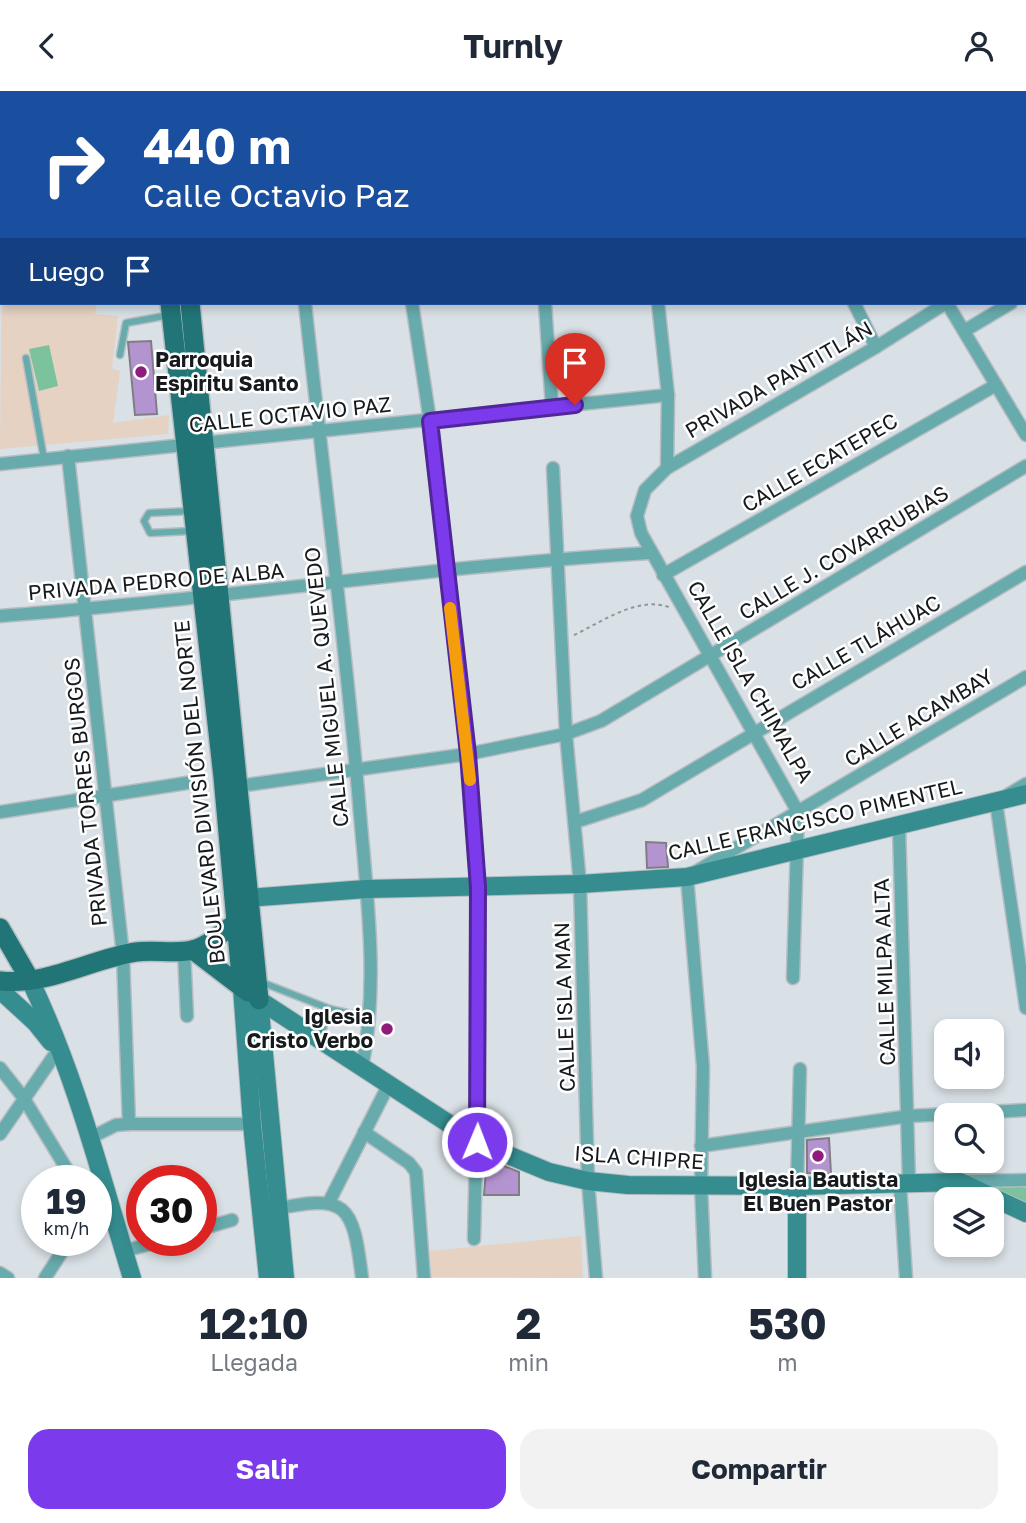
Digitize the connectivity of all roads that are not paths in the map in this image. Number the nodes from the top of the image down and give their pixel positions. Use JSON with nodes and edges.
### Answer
{"nodes":[{"id":1,"x":190,"y":305,"type":"edge"},
{"id":2,"x":305,"y":305,"type":"edge"},
{"id":3,"x":412,"y":305,"type":"edge"},
{"id":4,"x":545,"y":305,"type":"edge"},
{"id":5,"x":658,"y":305,"type":"edge"},
{"id":6,"x":855,"y":305,"type":"edge"},
{"id":7,"x":943,"y":305,"type":"edge"},
{"id":8,"x":947,"y":305,"type":"edge"},
{"id":9,"x":1008,"y":305,"type":"edge"},
{"id":10,"x":171,"y":309,"type":"edge"},
{"id":11,"x":964,"y":331,"type":"junction"},
{"id":12,"x":876,"y":347,"type":"junction"},
{"id":13,"x":120,"y":355,"type":"dead end"},
{"id":14,"x":26,"y":358,"type":"dead end"},
{"id":15,"x":996,"y":384,"type":"junction"},
{"id":16,"x":668,"y":395,"type":"junction"},
{"id":17,"x":552,"y":407,"type":"junction"},
{"id":18,"x":430,"y":421,"type":"junction"},
{"id":19,"x":319,"y":431,"type":"junction"},
{"id":20,"x":1026,"y":435,"type":"edge"},
{"id":21,"x":195,"y":444,"type":"junction"},
{"id":22,"x":68,"y":456,"type":"junction"},
{"id":23,"x":44,"y":459,"type":"junction"},
{"id":24,"x":0,"y":464,"type":"edge"},
{"id":25,"x":1026,"y":466,"type":"edge"},
{"id":26,"x":553,"y":468,"type":"dead end"},
{"id":27,"x":667,"y":468,"type":"junction"},
{"id":28,"x":195,"y":521,"type":"junction"},
{"id":29,"x":649,"y":553,"type":"junction"},
{"id":30,"x":560,"y":559,"type":"junction"},
{"id":31,"x":446,"y":571,"type":"junction"},
{"id":32,"x":1026,"y":572,"type":"edge"},
{"id":33,"x":663,"y":575,"type":"junction"},
{"id":34,"x":336,"y":584,"type":"junction"},
{"id":35,"x":212,"y":597,"type":"junction"},
{"id":36,"x":86,"y":610,"type":"junction"},
{"id":37,"x":0,"y":616,"type":"edge"},
{"id":38,"x":711,"y":655,"type":"junction"},
{"id":39,"x":1026,"y":677,"type":"edge"},
{"id":40,"x":754,"y":731,"type":"junction"},
{"id":41,"x":566,"y":734,"type":"junction"},
{"id":42,"x":468,"y":754,"type":"junction"},
{"id":43,"x":357,"y":770,"type":"junction"},
{"id":44,"x":193,"y":782,"type":"dead end"},
{"id":45,"x":1026,"y":784,"type":"edge"},
{"id":46,"x":239,"y":786,"type":"junction"},
{"id":47,"x":106,"y":794,"type":"junction"},
{"id":48,"x":1026,"y":794,"type":"edge"},
{"id":49,"x":996,"y":802,"type":"junction"},
{"id":50,"x":0,"y":811,"type":"edge"},
{"id":51,"x":798,"y":812,"type":"junction"},
{"id":52,"x":575,"y":822,"type":"junction"},
{"id":53,"x":899,"y":826,"type":"junction"},
{"id":54,"x":798,"y":851,"type":"junction"},
{"id":55,"x":687,"y":877,"type":"junction"},
{"id":56,"x":580,"y":884,"type":"junction"},
{"id":57,"x":478,"y":887,"type":"junction"},
{"id":58,"x":366,"y":890,"type":"junction"},
{"id":59,"x":244,"y":908,"type":"junction"},
{"id":60,"x":0,"y":928,"type":"edge"},
{"id":61,"x":188,"y":950,"type":"junction"},
{"id":62,"x":123,"y":954,"type":"junction"},
{"id":63,"x":19,"y":959,"type":"junction"},
{"id":64,"x":54,"y":976,"type":"junction"},
{"id":65,"x":793,"y":978,"type":"dead end"},
{"id":66,"x":0,"y":981,"type":"edge"},
{"id":67,"x":30,"y":981,"type":"junction"},
{"id":68,"x":250,"y":986,"type":"junction"},
{"id":69,"x":0,"y":990,"type":"edge"},
{"id":70,"x":1026,"y":1008,"type":"edge"},
{"id":71,"x":330,"y":1009,"type":"junction"},
{"id":72,"x":187,"y":1016,"type":"dead end"},
{"id":73,"x":371,"y":1018,"type":"junction"},
{"id":74,"x":320,"y":1039,"type":"junction"},
{"id":75,"x":61,"y":1055,"type":"junction"},
{"id":76,"x":362,"y":1067,"type":"junction"},
{"id":77,"x":0,"y":1068,"type":"edge"},
{"id":78,"x":800,"y":1069,"type":"dead end"},
{"id":79,"x":389,"y":1084,"type":"junction"},
{"id":80,"x":23,"y":1097,"type":"junction"},
{"id":81,"x":1026,"y":1110,"type":"edge"},
{"id":82,"x":909,"y":1116,"type":"junction"},
{"id":83,"x":129,"y":1124,"type":"junction"},
{"id":84,"x":252,"y":1124,"type":"junction"},
{"id":85,"x":798,"y":1131,"type":"junction"},
{"id":86,"x":364,"y":1132,"type":"junction"},
{"id":87,"x":0,"y":1134,"type":"edge"},
{"id":88,"x":92,"y":1137,"type":"junction"},
{"id":89,"x":477,"y":1142,"type":"junction"},
{"id":90,"x":701,"y":1146,"type":"junction"},
{"id":91,"x":64,"y":1165,"type":"edge"},
{"id":92,"x":97,"y":1165,"type":"edge"},
{"id":93,"x":1026,"y":1180,"type":"edge"},
{"id":94,"x":588,"y":1181,"type":"junction"},
{"id":95,"x":960,"y":1182,"type":"junction"},
{"id":96,"x":904,"y":1184,"type":"junction"},
{"id":97,"x":701,"y":1186,"type":"junction"},
{"id":98,"x":797,"y":1186,"type":"junction"},
{"id":99,"x":329,"y":1202,"type":"junction"},
{"id":100,"x":270,"y":1210,"type":"junction"},
{"id":101,"x":1026,"y":1213,"type":"edge"},
{"id":102,"x":232,"y":1220,"type":"dead end"},
{"id":103,"x":112,"y":1222,"type":"edge"},
{"id":104,"x":217,"y":1225,"type":"edge"},
{"id":105,"x":474,"y":1239,"type":"dead end"},
{"id":106,"x":124,"y":1251,"type":"joint"},
{"id":107,"x":59,"y":1256,"type":"edge"},
{"id":108,"x":0,"y":1273,"type":"edge"},
{"id":109,"x":8,"y":1278,"type":"edge"},
{"id":110,"x":45,"y":1278,"type":"edge"},
{"id":111,"x":132,"y":1278,"type":"edge"},
{"id":112,"x":268,"y":1278,"type":"edge"},
{"id":113,"x":285,"y":1278,"type":"edge"},
{"id":114,"x":362,"y":1278,"type":"edge"},
{"id":115,"x":424,"y":1278,"type":"edge"},
{"id":116,"x":596,"y":1278,"type":"edge"},
{"id":117,"x":705,"y":1278,"type":"edge"},
{"id":118,"x":797,"y":1278,"type":"edge"},
{"id":119,"x":906,"y":1278,"type":"edge"}],
"edges":[{"from":1,"to":21,"type":"main road","name":"BOULEVARD DIVISIÓN DEL NORTE"},
{"from":2,"to":19,"type":"street","name":"CALLE MIGUEL A. QUEVEDO"},
{"from":3,"to":18,"type":"street"},
{"from":4,"to":17,"type":"street"},
{"from":5,"to":16,"type":"street"},
{"from":6,"to":12,"type":"street"},
{"from":7,"to":12,"type":"street","name":"PRIVADA PANTITLÁN"},
{"from":8,"to":11,"type":"street"},
{"from":9,"to":11,"type":"street"},
{"from":10,"to":13,"type":"lane"},
{"from":10,"to":21,"type":"main road","name":"BOULEVARD DIVISIÓN DEL NORTE"},
{"from":11,"to":15,"type":"street"},
{"from":12,"to":27,"type":"street","name":"PRIVADA PANTITLÁN"},
{"from":14,"to":23,"type":"lane"},
{"from":15,"to":20,"type":"street"},
{"from":15,"to":33,"type":"street","name":"CALLE ECATEPEC"},
{"from":16,"to":17,"type":"street","name":"CALLE OCTAVIO PAZ"},
{"from":16,"to":27,"type":"street"},
{"from":17,"to":18,"type":"street","name":"CALLE OCTAVIO PAZ"},
{"from":18,"to":19,"type":"street","name":"CALLE OCTAVIO PAZ"},
{"from":18,"to":31,"type":"street"},
{"from":19,"to":21,"type":"street","name":"CALLE OCTAVIO PAZ"},
{"from":19,"to":34,"type":"street","name":"CALLE MIGUEL A. QUEVEDO"},
{"from":21,"to":22,"type":"street","name":"CALLE OCTAVIO PAZ"},
{"from":21,"to":28,"type":"main road","name":"BOULEVARD DIVISIÓN DEL NORTE"},
{"from":21,"to":35,"type":"main road","name":"BOULEVARD DIVISIÓN DEL NORTE"},
{"from":22,"to":23,"type":"street","name":"CALLE OCTAVIO PAZ"},
{"from":22,"to":36,"type":"street","name":"PRIVADA TORRES BURGOS"},
{"from":23,"to":24,"type":"street","name":"CALLE OCTAVIO PAZ"},
{"from":25,"to":38,"type":"street","name":"CALLE J. COVARRUBIAS"},
{"from":26,"to":30,"type":"street","name":"CALLE ISLA MAN"},
{"from":27,"to":29,"type":"street","name":"CALLE ISLA CHIMALPA"},
{"from":28,"to":28,"type":"lane"},
{"from":28,"to":35,"type":"main road","name":"BOULEVARD DIVISIÓN DEL NORTE"},
{"from":29,"to":30,"type":"street","name":"PRIVADA PEDRO DE ALBA"},
{"from":29,"to":33,"type":"street","name":"CALLE ISLA CHIMALPA"},
{"from":30,"to":31,"type":"street","name":"PRIVADA PEDRO DE ALBA"},
{"from":30,"to":41,"type":"street","name":"CALLE ISLA MAN"},
{"from":31,"to":34,"type":"street","name":"PRIVADA PEDRO DE ALBA"},
{"from":31,"to":42,"type":"street"},
{"from":32,"to":40,"type":"street","name":"CALLE TLÁHUAC"},
{"from":33,"to":38,"type":"street","name":"CALLE ISLA CHIMALPA"},
{"from":34,"to":35,"type":"street","name":"PRIVADA PEDRO DE ALBA"},
{"from":34,"to":43,"type":"street","name":"CALLE MIGUEL A. QUEVEDO"},
{"from":35,"to":36,"type":"street","name":"PRIVADA PEDRO DE ALBA"},
{"from":35,"to":46,"type":"main road","name":"BOULEVARD DIVISIÓN DEL NORTE"},
{"from":35,"to":59,"type":"main road","name":"BOULEVARD DIVISIÓN DEL NORTE"},
{"from":36,"to":37,"type":"street","name":"PRIVADA PEDRO DE ALBA"},
{"from":36,"to":47,"type":"street","name":"PRIVADA TORRES BURGOS"},
{"from":38,"to":40,"type":"street","name":"CALLE ISLA CHIMALPA"},
{"from":38,"to":41,"type":"street","name":"CALLE J. COVARRUBIAS"},
{"from":39,"to":51,"type":"street","name":"CALLE ACAMBAY"},
{"from":40,"to":51,"type":"street","name":"CALLE ISLA CHIMALPA"},
{"from":40,"to":52,"type":"street","name":"CALLE TLÁHUAC"},
{"from":41,"to":42,"type":"street","name":"CALLE J. COVARRUBIAS"},
{"from":41,"to":52,"type":"street","name":"CALLE ISLA MAN"},
{"from":42,"to":43,"type":"street","name":"CALLE J. COVARRUBIAS"},
{"from":42,"to":57,"type":"street"},
{"from":43,"to":46,"type":"street","name":"CALLE J. COVARRUBIAS"},
{"from":43,"to":58,"type":"street","name":"CALLE MIGUEL A. QUEVEDO"},
{"from":44,"to":47,"type":"street"},
{"from":45,"to":49,"type":"street"},
{"from":46,"to":59,"type":"main road","name":"BOULEVARD DIVISIÓN DEL NORTE"},
{"from":47,"to":50,"type":"street"},
{"from":47,"to":62,"type":"street","name":"PRIVADA TORRES BURGOS"},
{"from":48,"to":49,"type":"main road","name":"CALLE FRANCISCO PIMENTEL"},
{"from":49,"to":53,"type":"main road","name":"CALLE FRANCISCO PIMENTEL"},
{"from":49,"to":70,"type":"street"},
{"from":51,"to":54,"type":"street","name":"CALLE ISLA CHIMALPA"},
{"from":51,"to":55,"type":"street","name":"CALLE ACAMBAY"},
{"from":52,"to":56,"type":"street","name":"CALLE ISLA MAN"},
{"from":53,"to":54,"type":"main road","name":"CALLE FRANCISCO PIMENTEL"},
{"from":53,"to":82,"type":"street","name":"CALLE MILPA ALTA"},
{"from":54,"to":55,"type":"main road","name":"CALLE FRANCISCO PIMENTEL"},
{"from":54,"to":65,"type":"street","name":"CALLE ISLA CHIMALPA"},
{"from":55,"to":56,"type":"main road","name":"CALLE FRANCISCO PIMENTEL"},
{"from":55,"to":90,"type":"street"},
{"from":56,"to":57,"type":"main road","name":"CALLE FRANCISCO PIMENTEL"},
{"from":56,"to":94,"type":"street","name":"CALLE ISLA MAN"},
{"from":57,"to":58,"type":"main road","name":"CALLE FRANCISCO PIMENTEL"},
{"from":57,"to":89,"type":"street"},
{"from":58,"to":59,"type":"main road","name":"CALLE FRANCISCO PIMENTEL"},
{"from":58,"to":73,"type":"street","name":"CALLE MIGUEL A. QUEVEDO"},
{"from":59,"to":61,"type":"main road"},
{"from":59,"to":68,"type":"main road","name":"BOULEVARD DIVISIÓN DEL NORTE"},
{"from":60,"to":63,"type":"main road"},
{"from":61,"to":62,"type":"main road"},
{"from":61,"to":68,"type":"main road"},
{"from":61,"to":72,"type":"street"},
{"from":62,"to":64,"type":"main road"},
{"from":62,"to":83,"type":"street","name":"PRIVADA TORRES BURGOS"},
{"from":63,"to":64,"type":"main road"},
{"from":63,"to":67,"type":"main road"},
{"from":64,"to":67,"type":"main road"},
{"from":66,"to":67,"type":"main road"},
{"from":67,"to":75,"type":"main road"},
{"from":68,"to":71,"type":"lane"},
{"from":68,"to":74,"type":"main road","name":"ISLA CHIPRE"},
{"from":68,"to":84,"type":"main road","name":"BOULEVARD DIVISIÓN DEL NORTE"},
{"from":68,"to":100,"type":"main road","name":"BOULEVARD DIVISIÓN DEL NORTE"},
{"from":69,"to":75,"type":"main road"},
{"from":71,"to":73,"type":"lane"},
{"from":71,"to":74,"type":"lane"},
{"from":73,"to":76,"type":"street","name":"CALLE MIGUEL A. QUEVEDO"},
{"from":74,"to":76,"type":"main road","name":"ISLA CHIPRE"},
{"from":75,"to":80,"type":"street"},
{"from":75,"to":88,"type":"main road"},
{"from":76,"to":79,"type":"main road","name":"ISLA CHIPRE"},
{"from":77,"to":80,"type":"street"},
{"from":78,"to":85,"type":"street"},
{"from":79,"to":86,"type":"street"},
{"from":79,"to":89,"type":"main road","name":"ISLA CHIPRE"},
{"from":80,"to":87,"type":"street"},
{"from":80,"to":91,"type":"street"},
{"from":81,"to":82,"type":"street"},
{"from":82,"to":85,"type":"street"},
{"from":82,"to":96,"type":"street","name":"CALLE MILPA ALTA"},
{"from":83,"to":84,"type":"street"},
{"from":83,"to":88,"type":"street"},
{"from":84,"to":100,"type":"main road","name":"BOULEVARD DIVISIÓN DEL NORTE"},
{"from":85,"to":90,"type":"street"},
{"from":85,"to":98,"type":"street"},
{"from":86,"to":99,"type":"street"},
{"from":86,"to":115,"type":"street"},
{"from":88,"to":92,"type":"main road"},
{"from":89,"to":94,"type":"main road","name":"ISLA CHIPRE"},
{"from":89,"to":105,"type":"street"},
{"from":90,"to":97,"type":"street"},
{"from":93,"to":95,"type":"street"},
{"from":94,"to":97,"type":"main road","name":"ISLA CHIPRE"},
{"from":94,"to":116,"type":"street","name":"CALLE ISLA MAN"},
{"from":95,"to":96,"type":"main road","name":"ISLA CHIPRE"},
{"from":95,"to":101,"type":"main road"},
{"from":96,"to":98,"type":"main road","name":"ISLA CHIPRE"},
{"from":96,"to":119,"type":"street","name":"CALLE MILPA ALTA"},
{"from":97,"to":98,"type":"main road","name":"ISLA CHIPRE"},
{"from":97,"to":117,"type":"street"},
{"from":98,"to":118,"type":"main road"},
{"from":99,"to":100,"type":"street"},
{"from":99,"to":114,"type":"street"},
{"from":100,"to":112,"type":"main road","name":"BOULEVARD DIVISIÓN DEL NORTE"},
{"from":100,"to":113,"type":"main road","name":"BOULEVARD DIVISIÓN DEL NORTE"},
{"from":102,"to":104,"type":"street"},
{"from":103,"to":106,"type":"main road"},
{"from":106,"to":111,"type":"main road"},
{"from":107,"to":110,"type":"street"},
{"from":108,"to":109,"type":"street"}]}
